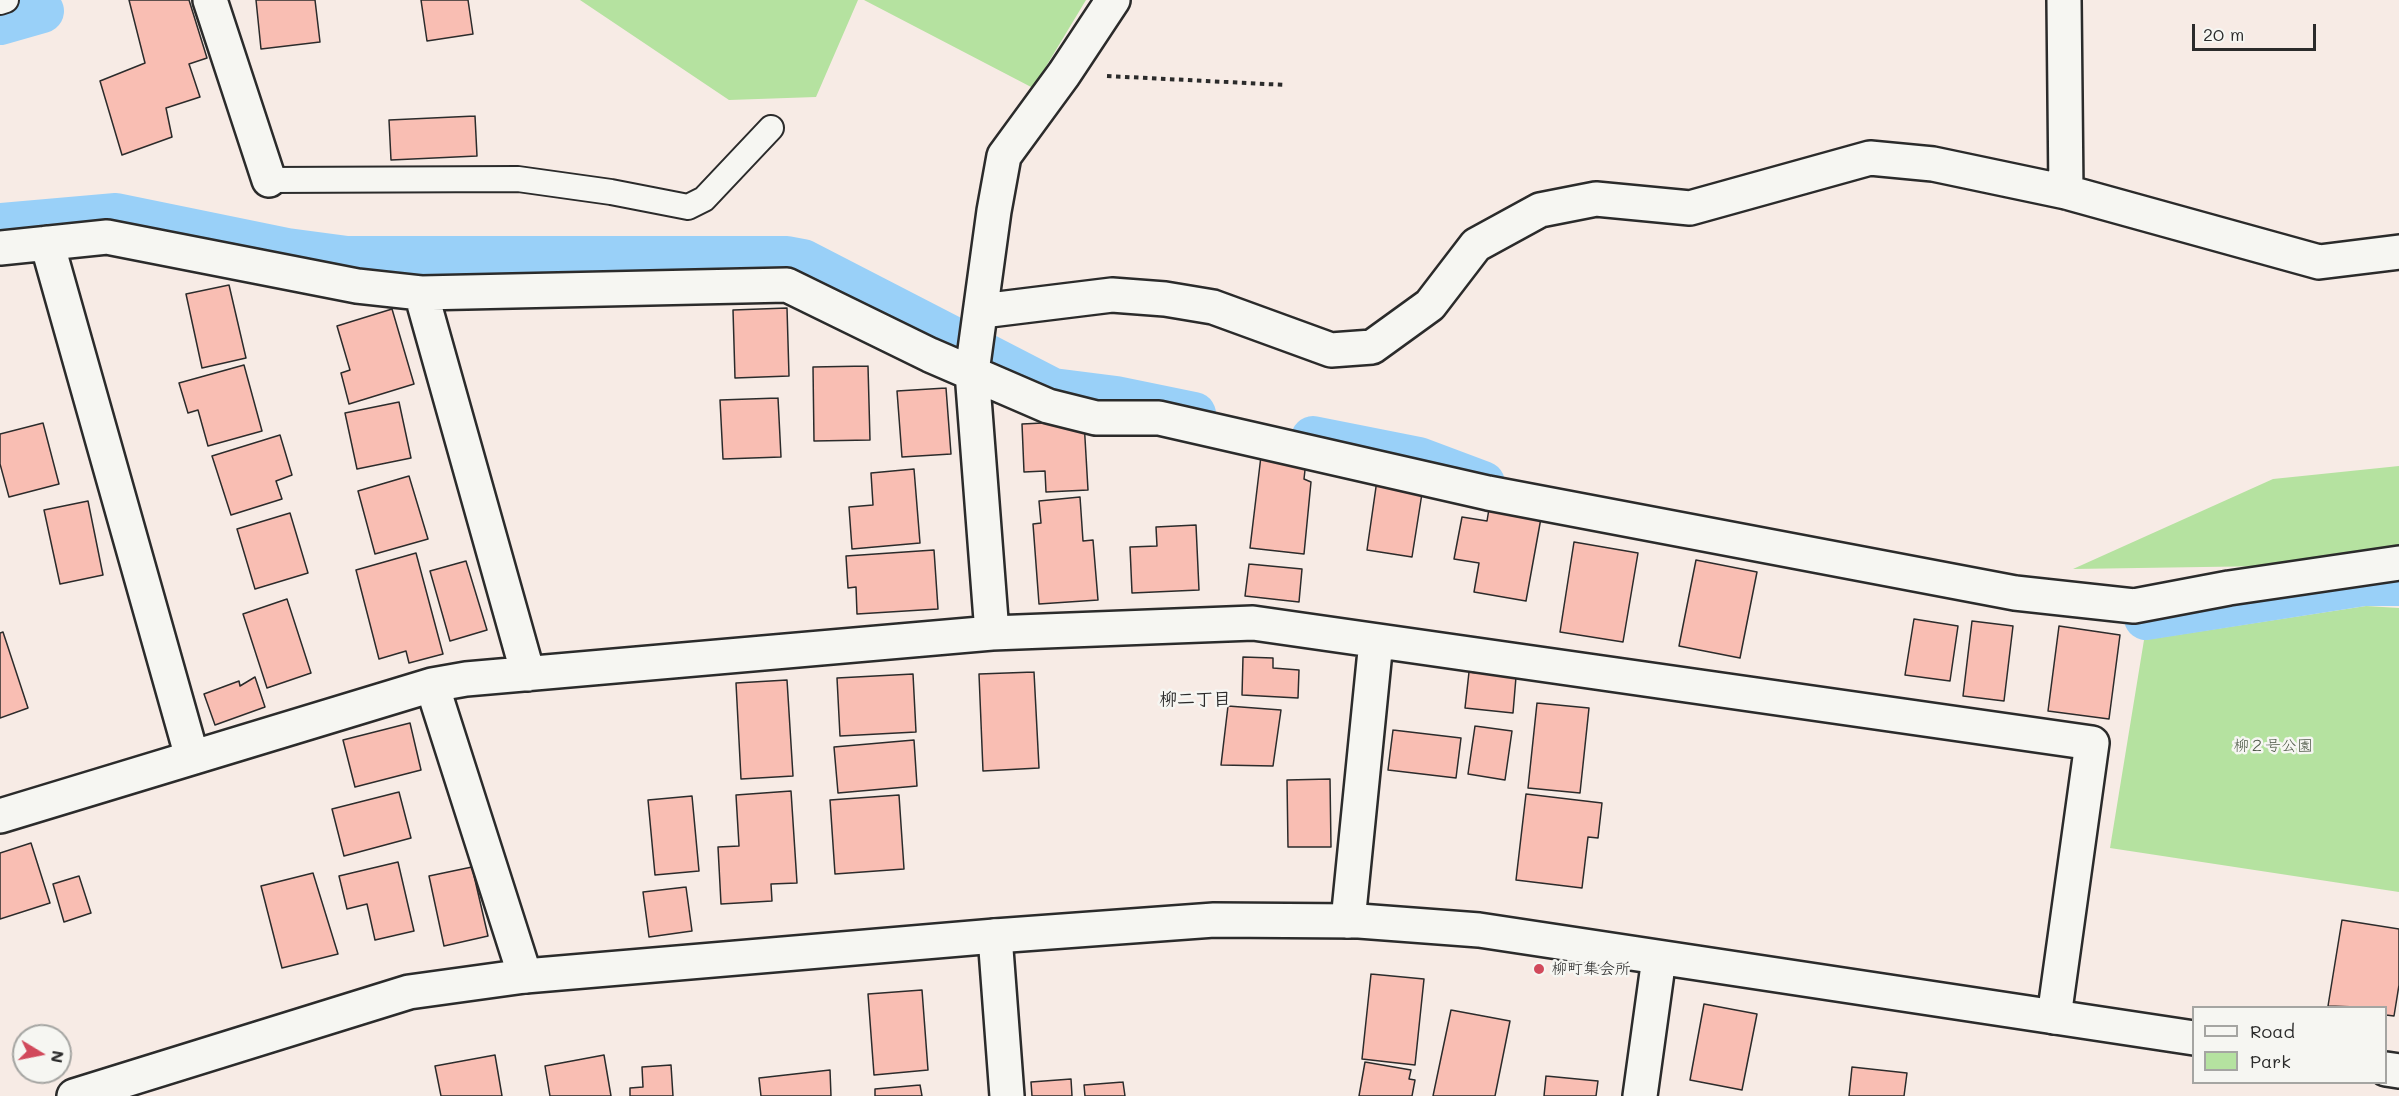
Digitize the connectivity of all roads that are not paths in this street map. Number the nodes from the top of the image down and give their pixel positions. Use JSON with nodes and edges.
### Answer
{"nodes":[{"id":1,"x":6,"y":0,"type":"edge"},
{"id":2,"x":210,"y":0,"type":"edge"},
{"id":3,"x":1113,"y":0,"type":"edge"},
{"id":4,"x":2064,"y":0,"type":"edge"},
{"id":5,"x":0,"y":2,"type":"edge"},
{"id":6,"x":771,"y":128,"type":"dead end"},
{"id":7,"x":268,"y":180,"type":"joint"},
{"id":8,"x":2066,"y":192,"type":"junction"},
{"id":9,"x":47,"y":243,"type":"junction"},
{"id":10,"x":0,"y":248,"type":"edge"},
{"id":11,"x":2399,"y":252,"type":"edge"},
{"id":12,"x":421,"y":293,"type":"junction"},
{"id":13,"x":982,"y":311,"type":"junction"},
{"id":14,"x":972,"y":372,"type":"junction"},
{"id":15,"x":2399,"y":563,"type":"edge"},
{"id":16,"x":992,"y":633,"type":"junction"},
{"id":17,"x":1376,"y":641,"type":"junction"},
{"id":18,"x":528,"y":674,"type":"junction"},
{"id":19,"x":432,"y":685,"type":"junction"},
{"id":20,"x":192,"y":757,"type":"junction"},
{"id":21,"x":0,"y":816,"type":"edge"},
{"id":22,"x":1348,"y":921,"type":"junction"},
{"id":23,"x":995,"y":936,"type":"junction"},
{"id":24,"x":1659,"y":958,"type":"junction"},
{"id":25,"x":525,"y":976,"type":"junction"},
{"id":26,"x":2054,"y":1017,"type":"junction"},
{"id":27,"x":2192,"y":1038,"type":"edge"},
{"id":28,"x":74,"y":1096,"type":"edge"},
{"id":29,"x":1007,"y":1096,"type":"edge"},
{"id":30,"x":1640,"y":1096,"type":"edge"}],
"edges":[{"from":1,"to":5,"type":"lane"},
{"from":2,"to":7,"type":"street"},
{"from":3,"to":13,"type":"street"},
{"from":4,"to":8,"type":"street"},
{"from":6,"to":7,"type":"lane"},
{"from":8,"to":11,"type":"street"},
{"from":8,"to":13,"type":"street"},
{"from":9,"to":10,"type":"street"},
{"from":9,"to":12,"type":"street"},
{"from":9,"to":20,"type":"street"},
{"from":12,"to":14,"type":"street"},
{"from":12,"to":18,"type":"street"},
{"from":13,"to":14,"type":"street"},
{"from":14,"to":15,"type":"street"},
{"from":14,"to":16,"type":"street"},
{"from":16,"to":17,"type":"street"},
{"from":16,"to":18,"type":"street"},
{"from":17,"to":22,"type":"street"},
{"from":17,"to":26,"type":"street"},
{"from":18,"to":19,"type":"street"},
{"from":19,"to":20,"type":"street"},
{"from":19,"to":25,"type":"street"},
{"from":20,"to":21,"type":"street"},
{"from":22,"to":23,"type":"street"},
{"from":22,"to":24,"type":"street"},
{"from":23,"to":25,"type":"street"},
{"from":23,"to":29,"type":"street"},
{"from":24,"to":26,"type":"street"},
{"from":24,"to":30,"type":"street"},
{"from":25,"to":28,"type":"street"},
{"from":26,"to":27,"type":"street"}]}
